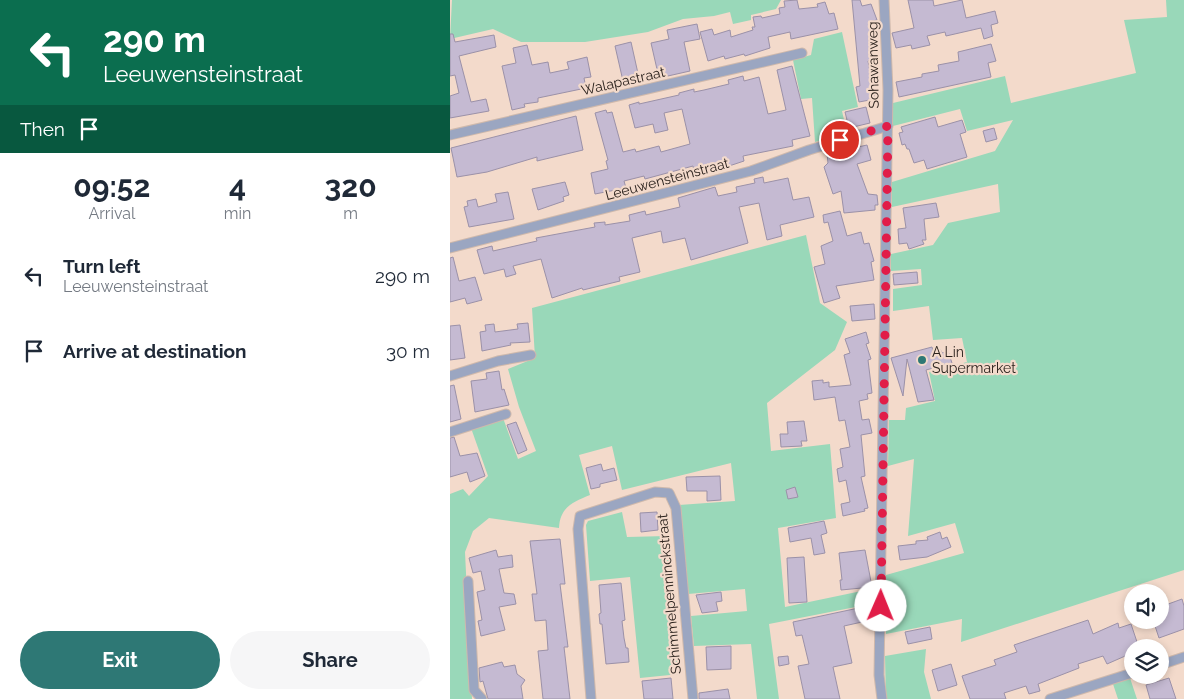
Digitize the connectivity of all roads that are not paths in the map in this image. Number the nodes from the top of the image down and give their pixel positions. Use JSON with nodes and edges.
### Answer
{"nodes":[{"id":1,"x":884,"y":0,"type":"edge"},
{"id":2,"x":802,"y":53,"type":"dead end"},
{"id":3,"x":888,"y":126,"type":"junction"},
{"id":4,"x":450,"y":135,"type":"edge"},
{"id":5,"x":450,"y":248,"type":"edge"},
{"id":6,"x":531,"y":355,"type":"dead end"},
{"id":7,"x":450,"y":376,"type":"edge"},
{"id":8,"x":506,"y":414,"type":"dead end"},
{"id":9,"x":450,"y":432,"type":"edge"},
{"id":10,"x":468,"y":581,"type":"dead end"},
{"id":11,"x":1184,"y":657,"type":"edge"},
{"id":12,"x":1169,"y":661,"type":"edge"},
{"id":13,"x":1124,"y":676,"type":"edge"},
{"id":14,"x":482,"y":699,"type":"edge"},
{"id":15,"x":591,"y":699,"type":"edge"},
{"id":16,"x":693,"y":699,"type":"edge"},
{"id":17,"x":882,"y":699,"type":"edge"},
{"id":18,"x":1050,"y":699,"type":"edge"}],
"edges":[{"from":1,"to":3,"type":"street","name":"Sohawanweg"},
{"from":2,"to":4,"type":"street","name":"Walapastraat"},
{"from":3,"to":5,"type":"street","name":"Leeuwensteinstraat"},
{"from":3,"to":17,"type":"street","name":"Sohawanweg"},
{"from":6,"to":7,"type":"street"},
{"from":8,"to":9,"type":"street"},
{"from":10,"to":14,"type":"street"},
{"from":11,"to":12,"type":"street"},
{"from":13,"to":18,"type":"street"},
{"from":15,"to":16,"type":"street","name":"Schimmelpenninckstraat"}]}
